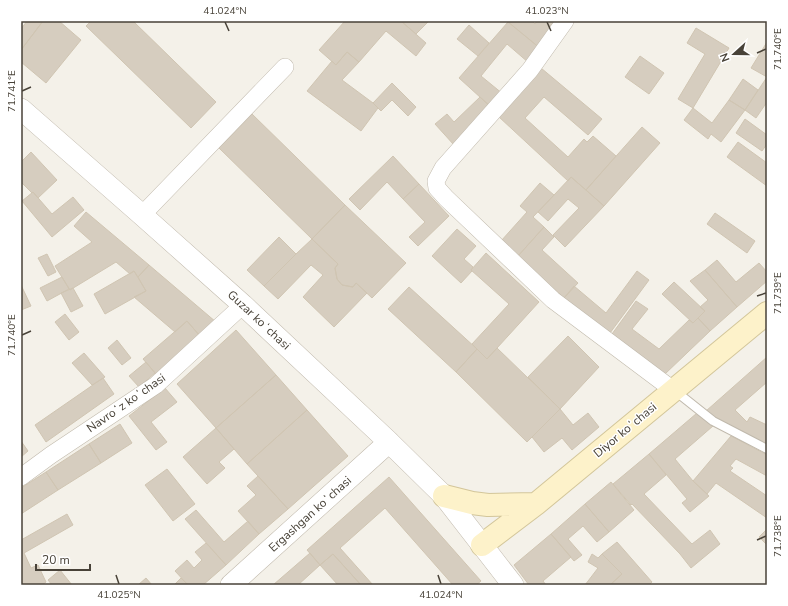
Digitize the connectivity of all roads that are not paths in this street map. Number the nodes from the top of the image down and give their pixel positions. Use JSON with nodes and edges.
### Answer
{"nodes":[{"id":1,"x":565,"y":21,"type":"edge"},
{"id":2,"x":285,"y":67,"type":"dead end"},
{"id":3,"x":21,"y":110,"type":"edge"},
{"id":4,"x":142,"y":215,"type":"junction"},
{"id":5,"x":243,"y":305,"type":"junction"},
{"id":6,"x":767,"y":313,"type":"edge"},
{"id":7,"x":673,"y":390,"type":"junction"},
{"id":8,"x":389,"y":442,"type":"junction"},
{"id":9,"x":767,"y":449,"type":"edge"},
{"id":10,"x":21,"y":477,"type":"edge"},
{"id":11,"x":444,"y":496,"type":"junction"},
{"id":12,"x":536,"y":504,"type":"junction"},
{"id":13,"x":482,"y":545,"type":"junction"},
{"id":14,"x":231,"y":585,"type":"edge"},
{"id":15,"x":512,"y":585,"type":"edge"}],
"edges":[{"from":1,"to":7,"type":"street"},
{"from":2,"to":4,"type":"street"},
{"from":3,"to":4,"type":"street","name":"Guzar koʻchasi"},
{"from":4,"to":5,"type":"street","name":"Guzar koʻchasi"},
{"from":5,"to":8,"type":"street","name":"Guzar koʻchasi"},
{"from":5,"to":10,"type":"street","name":"Navroʻz koʻchasi"},
{"from":6,"to":7,"type":"main road","name":"Diyor koʻchasi"},
{"from":7,"to":9,"type":"lane"},
{"from":7,"to":12,"type":"main road","name":"Diyor koʻchasi"},
{"from":8,"to":11,"type":"street","name":"Guzar koʻchasi"},
{"from":8,"to":14,"type":"street","name":"Ergashgan koʻchasi"},
{"from":11,"to":12,"type":"main road"},
{"from":11,"to":13,"type":"street","name":"Guzar koʻchasi"},
{"from":12,"to":13,"type":"main road","name":"Diyor koʻchasi"},
{"from":13,"to":15,"type":"street","name":"Guzar koʻchasi"}]}
